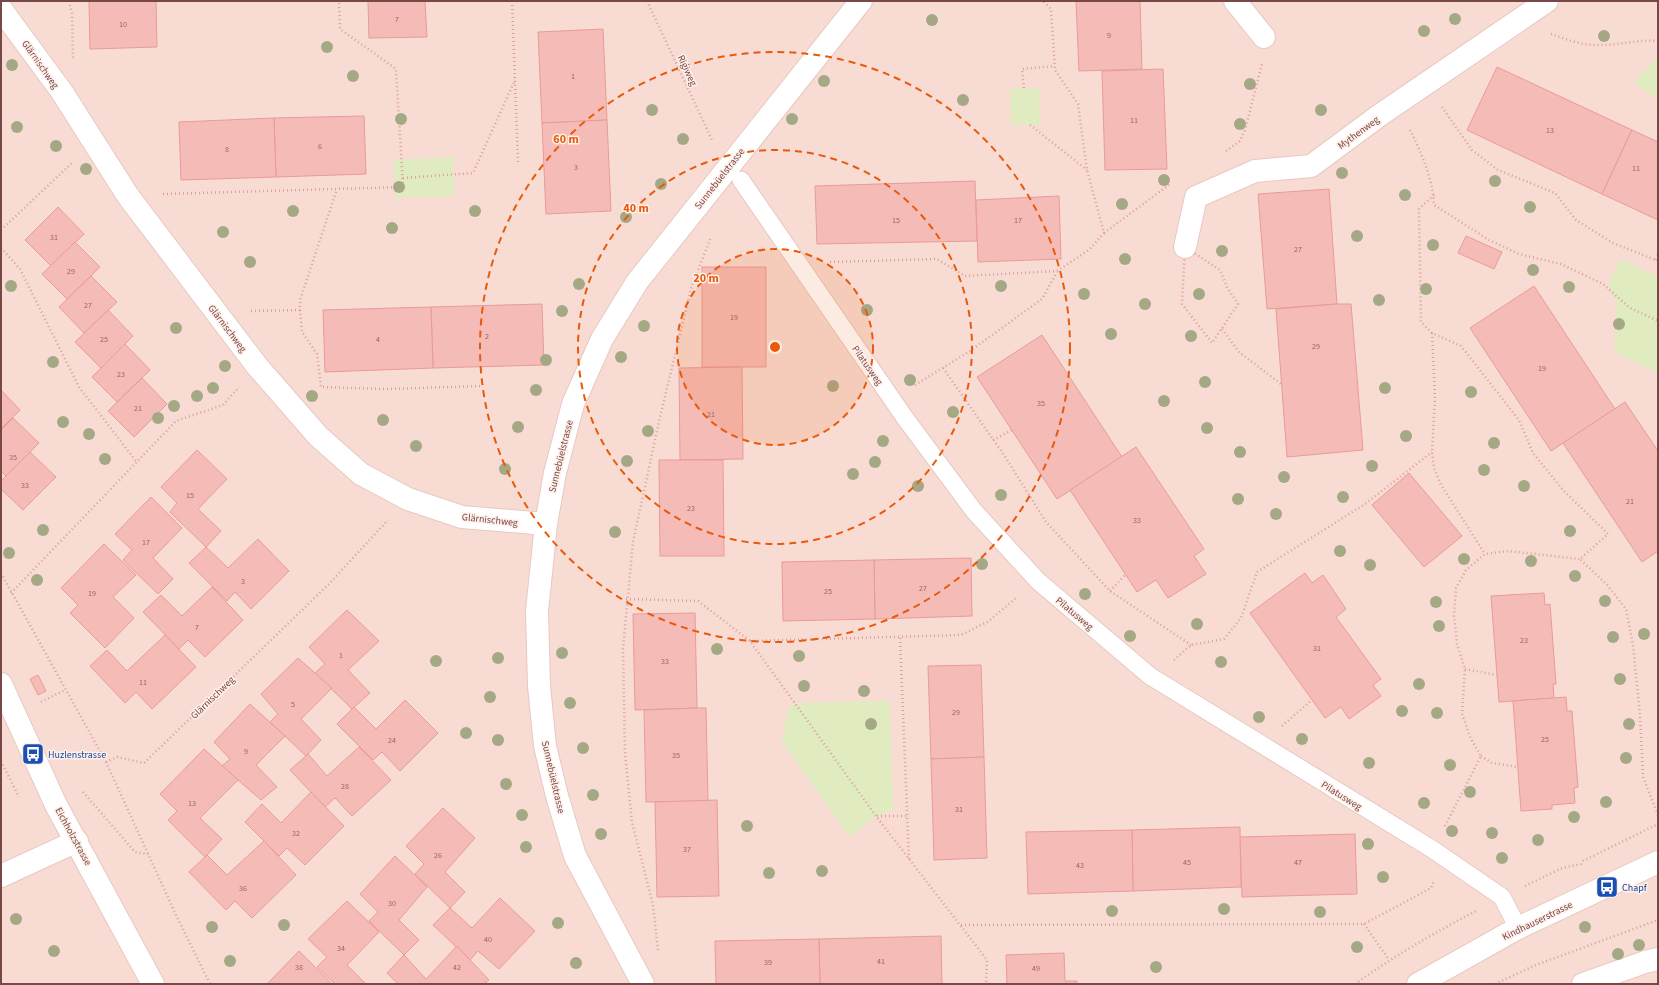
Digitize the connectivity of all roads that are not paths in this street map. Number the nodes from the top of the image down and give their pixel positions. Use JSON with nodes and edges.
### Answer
{"nodes":[{"id":1,"x":860,"y":1,"type":"edge"},
{"id":2,"x":1235,"y":1,"type":"edge"},
{"id":3,"x":1547,"y":1,"type":"edge"},
{"id":4,"x":1,"y":9,"type":"edge"},
{"id":5,"x":1264,"y":37,"type":"dead end"},
{"id":6,"x":741,"y":180,"type":"dead end"},
{"id":7,"x":1185,"y":247,"type":"road end"},
{"id":8,"x":546,"y":524,"type":"junction"},
{"id":9,"x":1,"y":684,"type":"edge"},
{"id":10,"x":77,"y":841,"type":"junction"},
{"id":11,"x":1658,"y":862,"type":"edge"},
{"id":12,"x":1,"y":876,"type":"edge"},
{"id":13,"x":1518,"y":928,"type":"junction"},
{"id":14,"x":1658,"y":959,"type":"edge"},
{"id":15,"x":154,"y":984,"type":"edge"},
{"id":16,"x":643,"y":984,"type":"edge"},
{"id":17,"x":1418,"y":984,"type":"edge"},
{"id":18,"x":1583,"y":984,"type":"edge"}],
"edges":[{"from":1,"to":8,"type":"street","name":"Sunnebüelstrasse"},
{"from":2,"to":5,"type":"street"},
{"from":3,"to":7,"type":"street","name":"Mythenweg"},
{"from":4,"to":8,"type":"street","name":"Glärnischweg"},
{"from":6,"to":13,"type":"lane","name":"Pilatusweg"},
{"from":8,"to":16,"type":"street","name":"Sunnebüelstrasse"},
{"from":9,"to":10,"type":"street","name":"Eichholzstrasse"},
{"from":10,"to":12,"type":"street"},
{"from":10,"to":15,"type":"street","name":"Eichholzstrasse"},
{"from":11,"to":13,"type":"street","name":"Kindhauserstrasse"},
{"from":13,"to":17,"type":"street","name":"Kindhauserstrasse"},
{"from":14,"to":18,"type":"street"}]}
